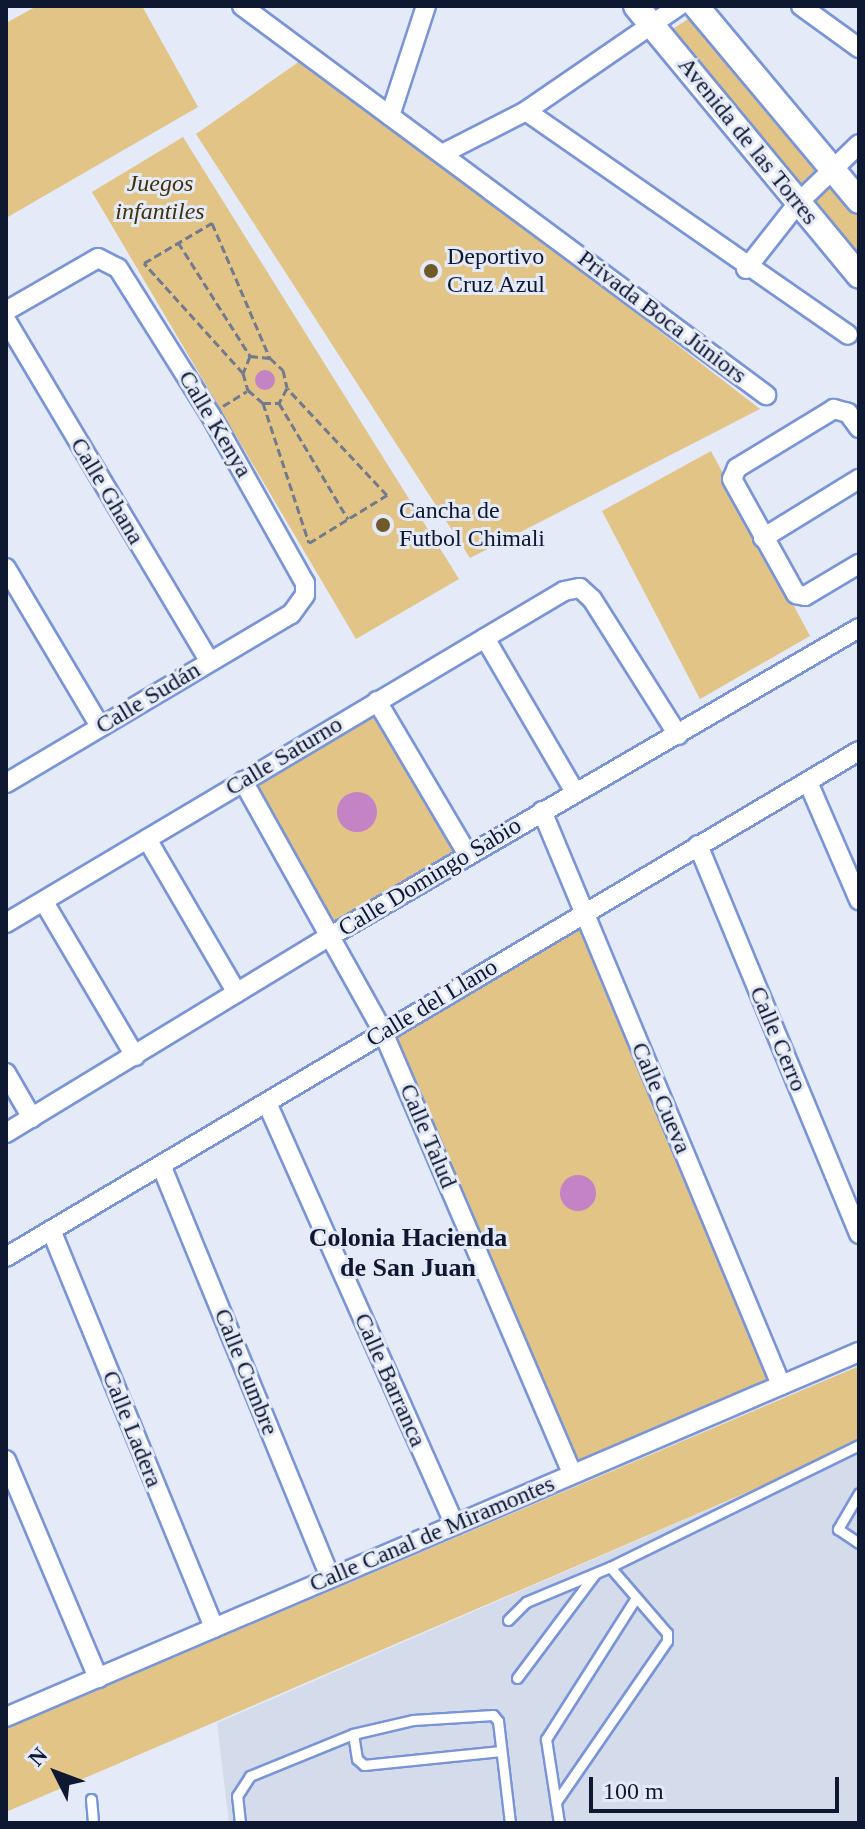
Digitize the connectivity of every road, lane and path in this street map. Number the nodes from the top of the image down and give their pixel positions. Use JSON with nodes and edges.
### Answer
{"nodes":[{"id":1,"x":242,"y":6,"type":"edge"},
{"id":2,"x":426,"y":6,"type":"edge"},
{"id":3,"x":636,"y":6,"type":"edge"},
{"id":4,"x":679,"y":6,"type":"edge"},
{"id":5,"x":696,"y":6,"type":"edge"},
{"id":6,"x":801,"y":6,"type":"edge"},
{"id":7,"x":653,"y":26,"type":"junction"},
{"id":8,"x":859,"y":48,"type":"edge"},
{"id":9,"x":526,"y":111,"type":"junction"},
{"id":10,"x":390,"y":116,"type":"junction"},
{"id":11,"x":859,"y":144,"type":"edge"},
{"id":12,"x":442,"y":154,"type":"junction"},
{"id":13,"x":832,"y":168,"type":"junction"},
{"id":14,"x":859,"y":201,"type":"edge"},
{"id":15,"x":798,"y":203,"type":"junction"},
{"id":16,"x":178,"y":242,"type":"junction"},
{"id":17,"x":746,"y":269,"type":"junction"},
{"id":18,"x":859,"y":276,"type":"edge"},
{"id":19,"x":6,"y":311,"type":"edge"},
{"id":20,"x":6,"y":320,"type":"edge"},
{"id":21,"x":848,"y":335,"type":"dead end"},
{"id":22,"x":250,"y":356,"type":"junction"},
{"id":23,"x":270,"y":358,"type":"junction"},
{"id":24,"x":243,"y":373,"type":"junction"},
{"id":25,"x":287,"y":388,"type":"junction"},
{"id":26,"x":248,"y":390,"type":"junction"},
{"id":27,"x":766,"y":395,"type":"dead end"},
{"id":28,"x":263,"y":403,"type":"junction"},
{"id":29,"x":279,"y":403,"type":"junction"},
{"id":30,"x":210,"y":414,"type":"junction"},
{"id":31,"x":859,"y":428,"type":"edge"},
{"id":32,"x":859,"y":479,"type":"edge"},
{"id":33,"x":348,"y":519,"type":"junction"},
{"id":34,"x":763,"y":538,"type":"junction"},
{"id":35,"x":859,"y":564,"type":"edge"},
{"id":36,"x":6,"y":568,"type":"edge"},
{"id":37,"x":291,"y":614,"type":"joint"},
{"id":38,"x":859,"y":628,"type":"edge"},
{"id":39,"x":485,"y":638,"type":"junction"},
{"id":40,"x":209,"y":661,"type":"junction"},
{"id":41,"x":377,"y":701,"type":"junction"},
{"id":42,"x":100,"y":726,"type":"junction"},
{"id":43,"x":678,"y":735,"type":"junction"},
{"id":44,"x":859,"y":751,"type":"edge"},
{"id":45,"x":243,"y":781,"type":"junction"},
{"id":46,"x":808,"y":782,"type":"junction"},
{"id":47,"x":6,"y":783,"type":"edge"},
{"id":48,"x":575,"y":792,"type":"junction"},
{"id":49,"x":542,"y":811,"type":"junction"},
{"id":50,"x":147,"y":839,"type":"junction"},
{"id":51,"x":698,"y":845,"type":"junction"},
{"id":52,"x":468,"y":855,"type":"junction"},
{"id":53,"x":859,"y":898,"type":"edge"},
{"id":54,"x":44,"y":902,"type":"junction"},
{"id":55,"x":582,"y":911,"type":"junction"},
{"id":56,"x":6,"y":923,"type":"edge"},
{"id":57,"x":332,"y":935,"type":"junction"},
{"id":58,"x":237,"y":993,"type":"junction"},
{"id":59,"x":383,"y":1032,"type":"junction"},
{"id":60,"x":135,"y":1056,"type":"junction"},
{"id":61,"x":6,"y":1073,"type":"edge"},
{"id":62,"x":267,"y":1103,"type":"junction"},
{"id":63,"x":32,"y":1118,"type":"junction"},
{"id":64,"x":6,"y":1133,"type":"edge"},
{"id":65,"x":161,"y":1165,"type":"junction"},
{"id":66,"x":51,"y":1230,"type":"junction"},
{"id":67,"x":859,"y":1234,"type":"edge"},
{"id":68,"x":6,"y":1257,"type":"edge"},
{"id":69,"x":859,"y":1352,"type":"edge"},
{"id":70,"x":781,"y":1385,"type":"junction"},
{"id":71,"x":859,"y":1445,"type":"edge"},
{"id":72,"x":6,"y":1460,"type":"edge"},
{"id":73,"x":572,"y":1473,"type":"junction"},
{"id":74,"x":859,"y":1493,"type":"edge"},
{"id":75,"x":455,"y":1525,"type":"junction"},
{"id":76,"x":859,"y":1543,"type":"edge"},
{"id":77,"x":610,"y":1567,"type":"junction"},
{"id":78,"x":595,"y":1574,"type":"junction"},
{"id":79,"x":330,"y":1578,"type":"junction"},
{"id":80,"x":634,"y":1601,"type":"junction"},
{"id":81,"x":508,"y":1620,"type":"dead end"},
{"id":82,"x":214,"y":1628,"type":"junction"},
{"id":83,"x":98,"y":1678,"type":"junction"},
{"id":84,"x":517,"y":1678,"type":"dead end"},
{"id":85,"x":6,"y":1717,"type":"edge"},
{"id":86,"x":353,"y":1734,"type":"junction"},
{"id":87,"x":501,"y":1751,"type":"junction"},
{"id":88,"x":91,"y":1799,"type":"dead end"},
{"id":89,"x":556,"y":1802,"type":"junction"},
{"id":90,"x":93,"y":1823,"type":"edge"},
{"id":91,"x":240,"y":1823,"type":"edge"},
{"id":92,"x":510,"y":1823,"type":"edge"},
{"id":93,"x":559,"y":1823,"type":"edge"}],
"edges":[{"from":1,"to":10,"type":"street","name":"Privada Boca Júniors"},
{"from":2,"to":10,"type":"street"},
{"from":3,"to":7,"type":"street","name":"Avenida de las Torres"},
{"from":4,"to":7,"type":"street"},
{"from":5,"to":13,"type":"street","name":"Avenida de las Torres"},
{"from":6,"to":8,"type":"street"},
{"from":7,"to":9,"type":"street"},
{"from":7,"to":15,"type":"street","name":"Avenida de las Torres"},
{"from":9,"to":12,"type":"street"},
{"from":9,"to":17,"type":"street"},
{"from":10,"to":12,"type":"street","name":"Privada Boca Júniors"},
{"from":11,"to":13,"type":"street"},
{"from":12,"to":27,"type":"street","name":"Privada Boca Júniors"},
{"from":13,"to":14,"type":"street","name":"Avenida de las Torres"},
{"from":13,"to":15,"type":"street"},
{"from":15,"to":17,"type":"street"},
{"from":15,"to":18,"type":"street","name":"Avenida de las Torres"},
{"from":16,"to":22,"type":"path"},
{"from":16,"to":23,"type":"path"},
{"from":16,"to":24,"type":"path"},
{"from":17,"to":21,"type":"street"},
{"from":19,"to":30,"type":"street","name":"Calle Kenya"},
{"from":20,"to":40,"type":"street","name":"Calle Ghana"},
{"from":22,"to":23,"type":"path"},
{"from":22,"to":24,"type":"path"},
{"from":23,"to":25,"type":"path"},
{"from":24,"to":26,"type":"path"},
{"from":25,"to":29,"type":"path"},
{"from":25,"to":33,"type":"path"},
{"from":26,"to":28,"type":"path"},
{"from":26,"to":30,"type":"path"},
{"from":28,"to":29,"type":"path"},
{"from":28,"to":33,"type":"path"},
{"from":29,"to":33,"type":"path"},
{"from":30,"to":37,"type":"street","name":"Calle Kenya"},
{"from":31,"to":34,"type":"street"},
{"from":32,"to":34,"type":"street"},
{"from":34,"to":35,"type":"street"},
{"from":36,"to":42,"type":"street"},
{"from":37,"to":40,"type":"street","name":"Calle Sudán"},
{"from":38,"to":43,"type":"street","name":"Calle Domingo Sabio"},
{"from":39,"to":41,"type":"street","name":"Calle Saturno"},
{"from":39,"to":43,"type":"street","name":"Calle Saturno"},
{"from":39,"to":48,"type":"street"},
{"from":40,"to":42,"type":"street","name":"Calle Sudán"},
{"from":41,"to":45,"type":"street","name":"Calle Saturno"},
{"from":41,"to":52,"type":"street"},
{"from":42,"to":47,"type":"street","name":"Calle Sudán"},
{"from":43,"to":48,"type":"street","name":"Calle Domingo Sabio"},
{"from":44,"to":46,"type":"street","name":"Calle del Llano"},
{"from":45,"to":50,"type":"street","name":"Calle Saturno"},
{"from":45,"to":57,"type":"street","name":"Calle Talud"},
{"from":46,"to":51,"type":"street","name":"Calle del Llano"},
{"from":46,"to":53,"type":"street"},
{"from":48,"to":49,"type":"street","name":"Calle Domingo Sabio"},
{"from":49,"to":52,"type":"street","name":"Calle Domingo Sabio"},
{"from":49,"to":55,"type":"street","name":"Calle Cueva"},
{"from":50,"to":54,"type":"street","name":"Calle Saturno"},
{"from":50,"to":58,"type":"street"},
{"from":51,"to":55,"type":"street","name":"Calle del Llano"},
{"from":51,"to":67,"type":"street","name":"Calle Cerro"},
{"from":52,"to":57,"type":"street","name":"Calle Domingo Sabio"},
{"from":54,"to":56,"type":"street","name":"Calle Saturno"},
{"from":54,"to":60,"type":"street"},
{"from":55,"to":59,"type":"street","name":"Calle del Llano"},
{"from":55,"to":70,"type":"street","name":"Calle Cueva"},
{"from":57,"to":58,"type":"street","name":"Calle Domingo Sabio"},
{"from":57,"to":59,"type":"street","name":"Calle Talud"},
{"from":58,"to":60,"type":"street","name":"Calle Domingo Sabio"},
{"from":59,"to":62,"type":"street","name":"Calle del Llano"},
{"from":59,"to":73,"type":"street","name":"Calle Talud"},
{"from":60,"to":63,"type":"street","name":"Calle Domingo Sabio"},
{"from":61,"to":63,"type":"street"},
{"from":62,"to":65,"type":"street","name":"Calle del Llano"},
{"from":62,"to":75,"type":"street","name":"Calle Barranca"},
{"from":63,"to":64,"type":"street","name":"Calle Domingo Sabio"},
{"from":65,"to":66,"type":"street","name":"Calle del Llano"},
{"from":65,"to":79,"type":"street","name":"Calle Cumbre"},
{"from":66,"to":68,"type":"street","name":"Calle del Llano"},
{"from":66,"to":82,"type":"street","name":"Calle Ladera"},
{"from":69,"to":70,"type":"street","name":"Calle Canal de Miramontes"},
{"from":70,"to":73,"type":"street","name":"Calle Canal de Miramontes"},
{"from":71,"to":77,"type":"lane"},
{"from":72,"to":83,"type":"street"},
{"from":73,"to":75,"type":"street","name":"Calle Canal de Miramontes"},
{"from":74,"to":76,"type":"lane"},
{"from":75,"to":79,"type":"street","name":"Calle Canal de Miramontes"},
{"from":77,"to":78,"type":"lane"},
{"from":77,"to":80,"type":"lane"},
{"from":78,"to":81,"type":"lane"},
{"from":78,"to":84,"type":"lane"},
{"from":79,"to":82,"type":"street","name":"Calle Canal de Miramontes"},
{"from":80,"to":89,"type":"lane"},
{"from":80,"to":89,"type":"lane"},
{"from":82,"to":83,"type":"street","name":"Calle Canal de Miramontes"},
{"from":83,"to":85,"type":"street","name":"Calle Canal de Miramontes"},
{"from":86,"to":87,"type":"lane"},
{"from":86,"to":87,"type":"lane"},
{"from":86,"to":91,"type":"lane"},
{"from":87,"to":92,"type":"lane"},
{"from":88,"to":90,"type":"lane"},
{"from":89,"to":93,"type":"lane"}]}
